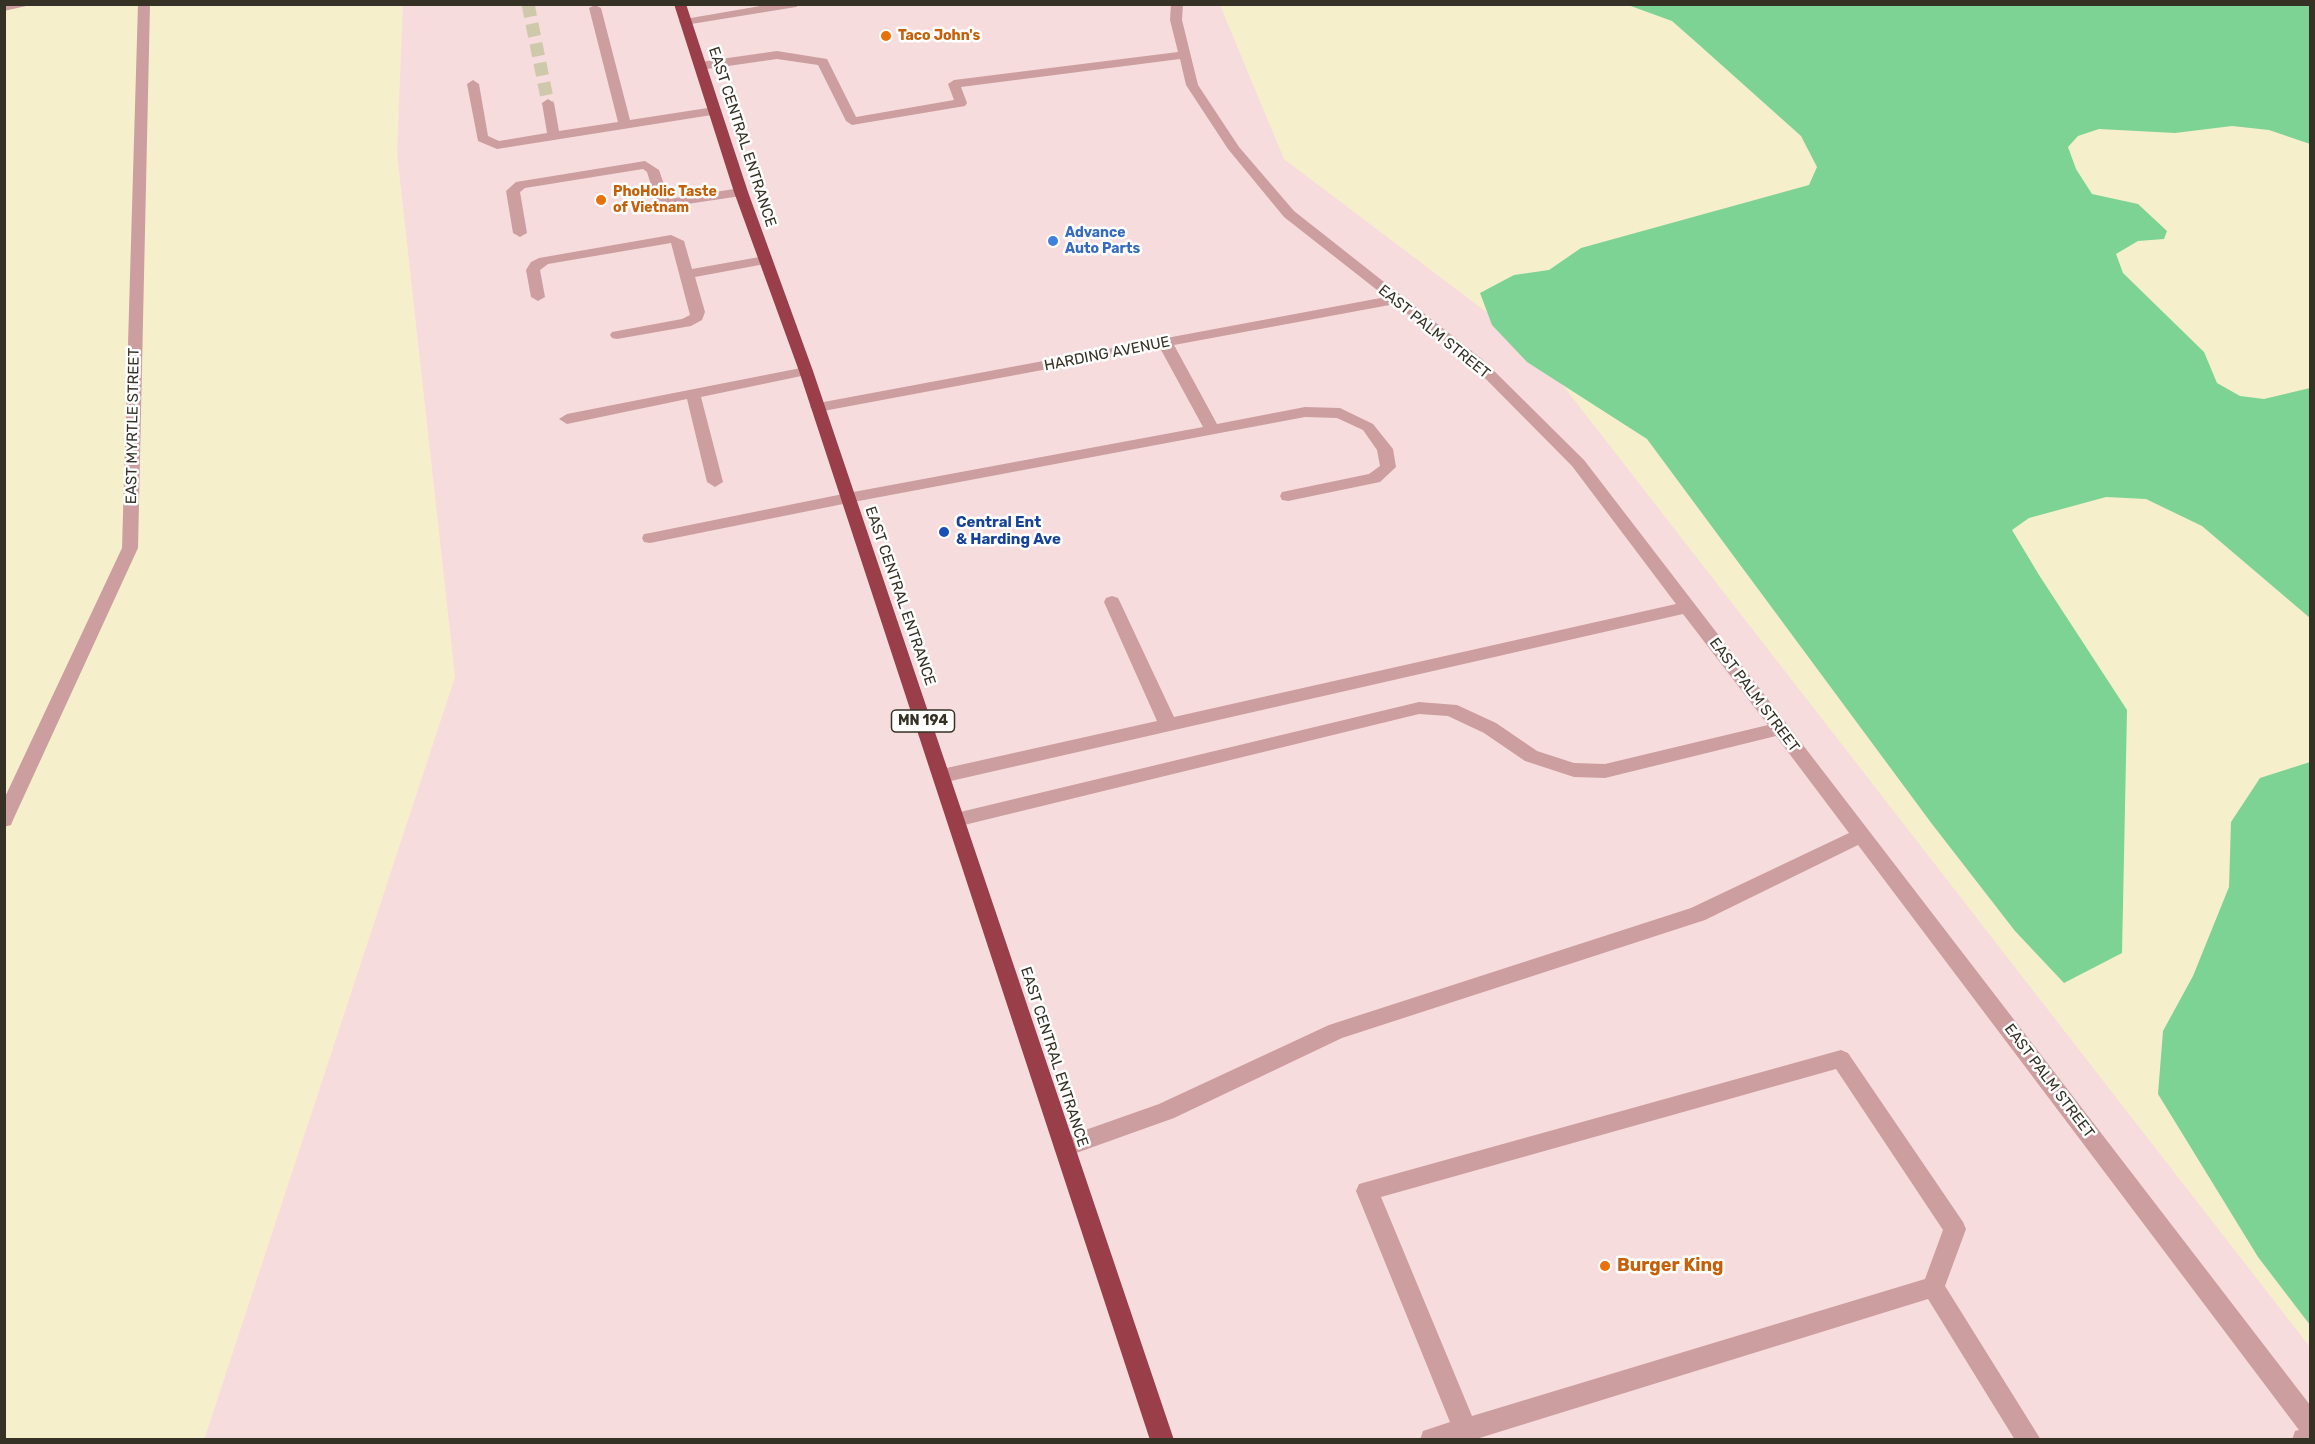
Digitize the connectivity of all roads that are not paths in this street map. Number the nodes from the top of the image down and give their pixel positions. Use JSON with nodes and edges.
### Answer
{"nodes":[{"id":1,"x":30,"y":4,"type":"edge"},
{"id":2,"x":144,"y":4,"type":"edge"},
{"id":3,"x":796,"y":4,"type":"edge"},
{"id":4,"x":1177,"y":4,"type":"edge"},
{"id":5,"x":4,"y":8,"type":"edge"},
{"id":6,"x":595,"y":8,"type":"dead end"},
{"id":7,"x":683,"y":13,"type":"edge"},
{"id":8,"x":1185,"y":55,"type":"junction"},
{"id":9,"x":700,"y":66,"type":"junction"},
{"id":10,"x":473,"y":84,"type":"dead end"},
{"id":11,"x":548,"y":103,"type":"tunnel mouth"},
{"id":12,"x":714,"y":111,"type":"junction"},
{"id":13,"x":625,"y":125,"type":"junction"},
{"id":14,"x":554,"y":136,"type":"junction"},
{"id":15,"x":741,"y":192,"type":"junction"},
{"id":16,"x":520,"y":233,"type":"dead end"},
{"id":17,"x":765,"y":260,"type":"junction"},
{"id":18,"x":688,"y":274,"type":"junction"},
{"id":19,"x":538,"y":297,"type":"dead end"},
{"id":20,"x":1395,"y":300,"type":"junction"},
{"id":21,"x":617,"y":335,"type":"dead end"},
{"id":22,"x":1165,"y":343,"type":"junction"},
{"id":23,"x":806,"y":371,"type":"junction"},
{"id":24,"x":693,"y":394,"type":"junction"},
{"id":25,"x":818,"y":407,"type":"junction"},
{"id":26,"x":567,"y":419,"type":"dead end"},
{"id":27,"x":1212,"y":430,"type":"junction"},
{"id":28,"x":715,"y":482,"type":"dead end"},
{"id":29,"x":1288,"y":496,"type":"dead end"},
{"id":30,"x":848,"y":498,"type":"junction"},
{"id":31,"x":650,"y":537,"type":"dead end"},
{"id":32,"x":1112,"y":602,"type":"dead end"},
{"id":33,"x":1687,"y":607,"type":"junction"},
{"id":34,"x":1168,"y":724,"type":"junction"},
{"id":35,"x":1779,"y":729,"type":"junction"},
{"id":36,"x":942,"y":776,"type":"junction"},
{"id":37,"x":4,"y":820,"type":"edge"},
{"id":38,"x":956,"y":820,"type":"junction"},
{"id":39,"x":1861,"y":835,"type":"junction"},
{"id":40,"x":1065,"y":1147,"type":"junction"},
{"id":41,"x":1933,"y":1287,"type":"junction"},
{"id":42,"x":2310,"y":1424,"type":"edge"},
{"id":43,"x":1465,"y":1430,"type":"junction"},
{"id":44,"x":2310,"y":1437,"type":"edge"},
{"id":45,"x":1162,"y":1440,"type":"edge"},
{"id":46,"x":1432,"y":1440,"type":"edge"},
{"id":47,"x":2029,"y":1440,"type":"edge"},
{"id":48,"x":2304,"y":1440,"type":"edge"}],
"edges":[{"from":1,"to":5,"type":"street"},
{"from":2,"to":37,"type":"street","name":"EAST MYRTLE STREET"},
{"from":3,"to":7,"type":"street"},
{"from":4,"to":8,"type":"street","name":"EAST PALM STREET"},
{"from":6,"to":13,"type":"street"},
{"from":7,"to":9,"type":"highway","name":"EAST CENTRAL ENTRANCE","number":"MN 194"},
{"from":8,"to":9,"type":"street"},
{"from":8,"to":20,"type":"street","name":"EAST PALM STREET"},
{"from":9,"to":12,"type":"highway","name":"EAST CENTRAL ENTRANCE","number":"MN 194"},
{"from":10,"to":14,"type":"street"},
{"from":11,"to":14,"type":"street"},
{"from":12,"to":13,"type":"street"},
{"from":12,"to":15,"type":"highway","name":"EAST CENTRAL ENTRANCE","number":"MN 194"},
{"from":13,"to":14,"type":"street"},
{"from":15,"to":16,"type":"street"},
{"from":15,"to":17,"type":"highway","name":"EAST CENTRAL ENTRANCE","number":"MN 194"},
{"from":17,"to":18,"type":"street"},
{"from":17,"to":23,"type":"highway","name":"EAST CENTRAL ENTRANCE","number":"MN 194"},
{"from":18,"to":19,"type":"street"},
{"from":18,"to":21,"type":"street"},
{"from":20,"to":22,"type":"street","name":"HARDING AVENUE"},
{"from":20,"to":33,"type":"street","name":"EAST PALM STREET"},
{"from":22,"to":25,"type":"street","name":"HARDING AVENUE"},
{"from":22,"to":27,"type":"street"},
{"from":23,"to":24,"type":"street"},
{"from":23,"to":25,"type":"highway","name":"EAST CENTRAL ENTRANCE","number":"MN 194"},
{"from":24,"to":26,"type":"street"},
{"from":24,"to":28,"type":"street"},
{"from":25,"to":30,"type":"highway","name":"EAST CENTRAL ENTRANCE","number":"MN 194"},
{"from":27,"to":29,"type":"street"},
{"from":27,"to":30,"type":"street"},
{"from":30,"to":31,"type":"street"},
{"from":30,"to":36,"type":"highway","name":"EAST CENTRAL ENTRANCE","number":"MN 194"},
{"from":32,"to":34,"type":"street"},
{"from":33,"to":34,"type":"street"},
{"from":33,"to":35,"type":"street","name":"EAST PALM STREET"},
{"from":34,"to":36,"type":"street"},
{"from":35,"to":38,"type":"street"},
{"from":35,"to":39,"type":"street","name":"EAST PALM STREET"},
{"from":36,"to":38,"type":"highway","name":"EAST CENTRAL ENTRANCE","number":"MN 194"},
{"from":38,"to":40,"type":"highway","name":"EAST CENTRAL ENTRANCE","number":"MN 194"},
{"from":39,"to":40,"type":"street"},
{"from":39,"to":42,"type":"street","name":"EAST PALM STREET"},
{"from":40,"to":45,"type":"highway","name":"EAST CENTRAL ENTRANCE","number":"MN 194"},
{"from":41,"to":43,"type":"street"},
{"from":41,"to":43,"type":"street"},
{"from":41,"to":47,"type":"street"},
{"from":43,"to":46,"type":"street"},
{"from":44,"to":48,"type":"street"}]}
